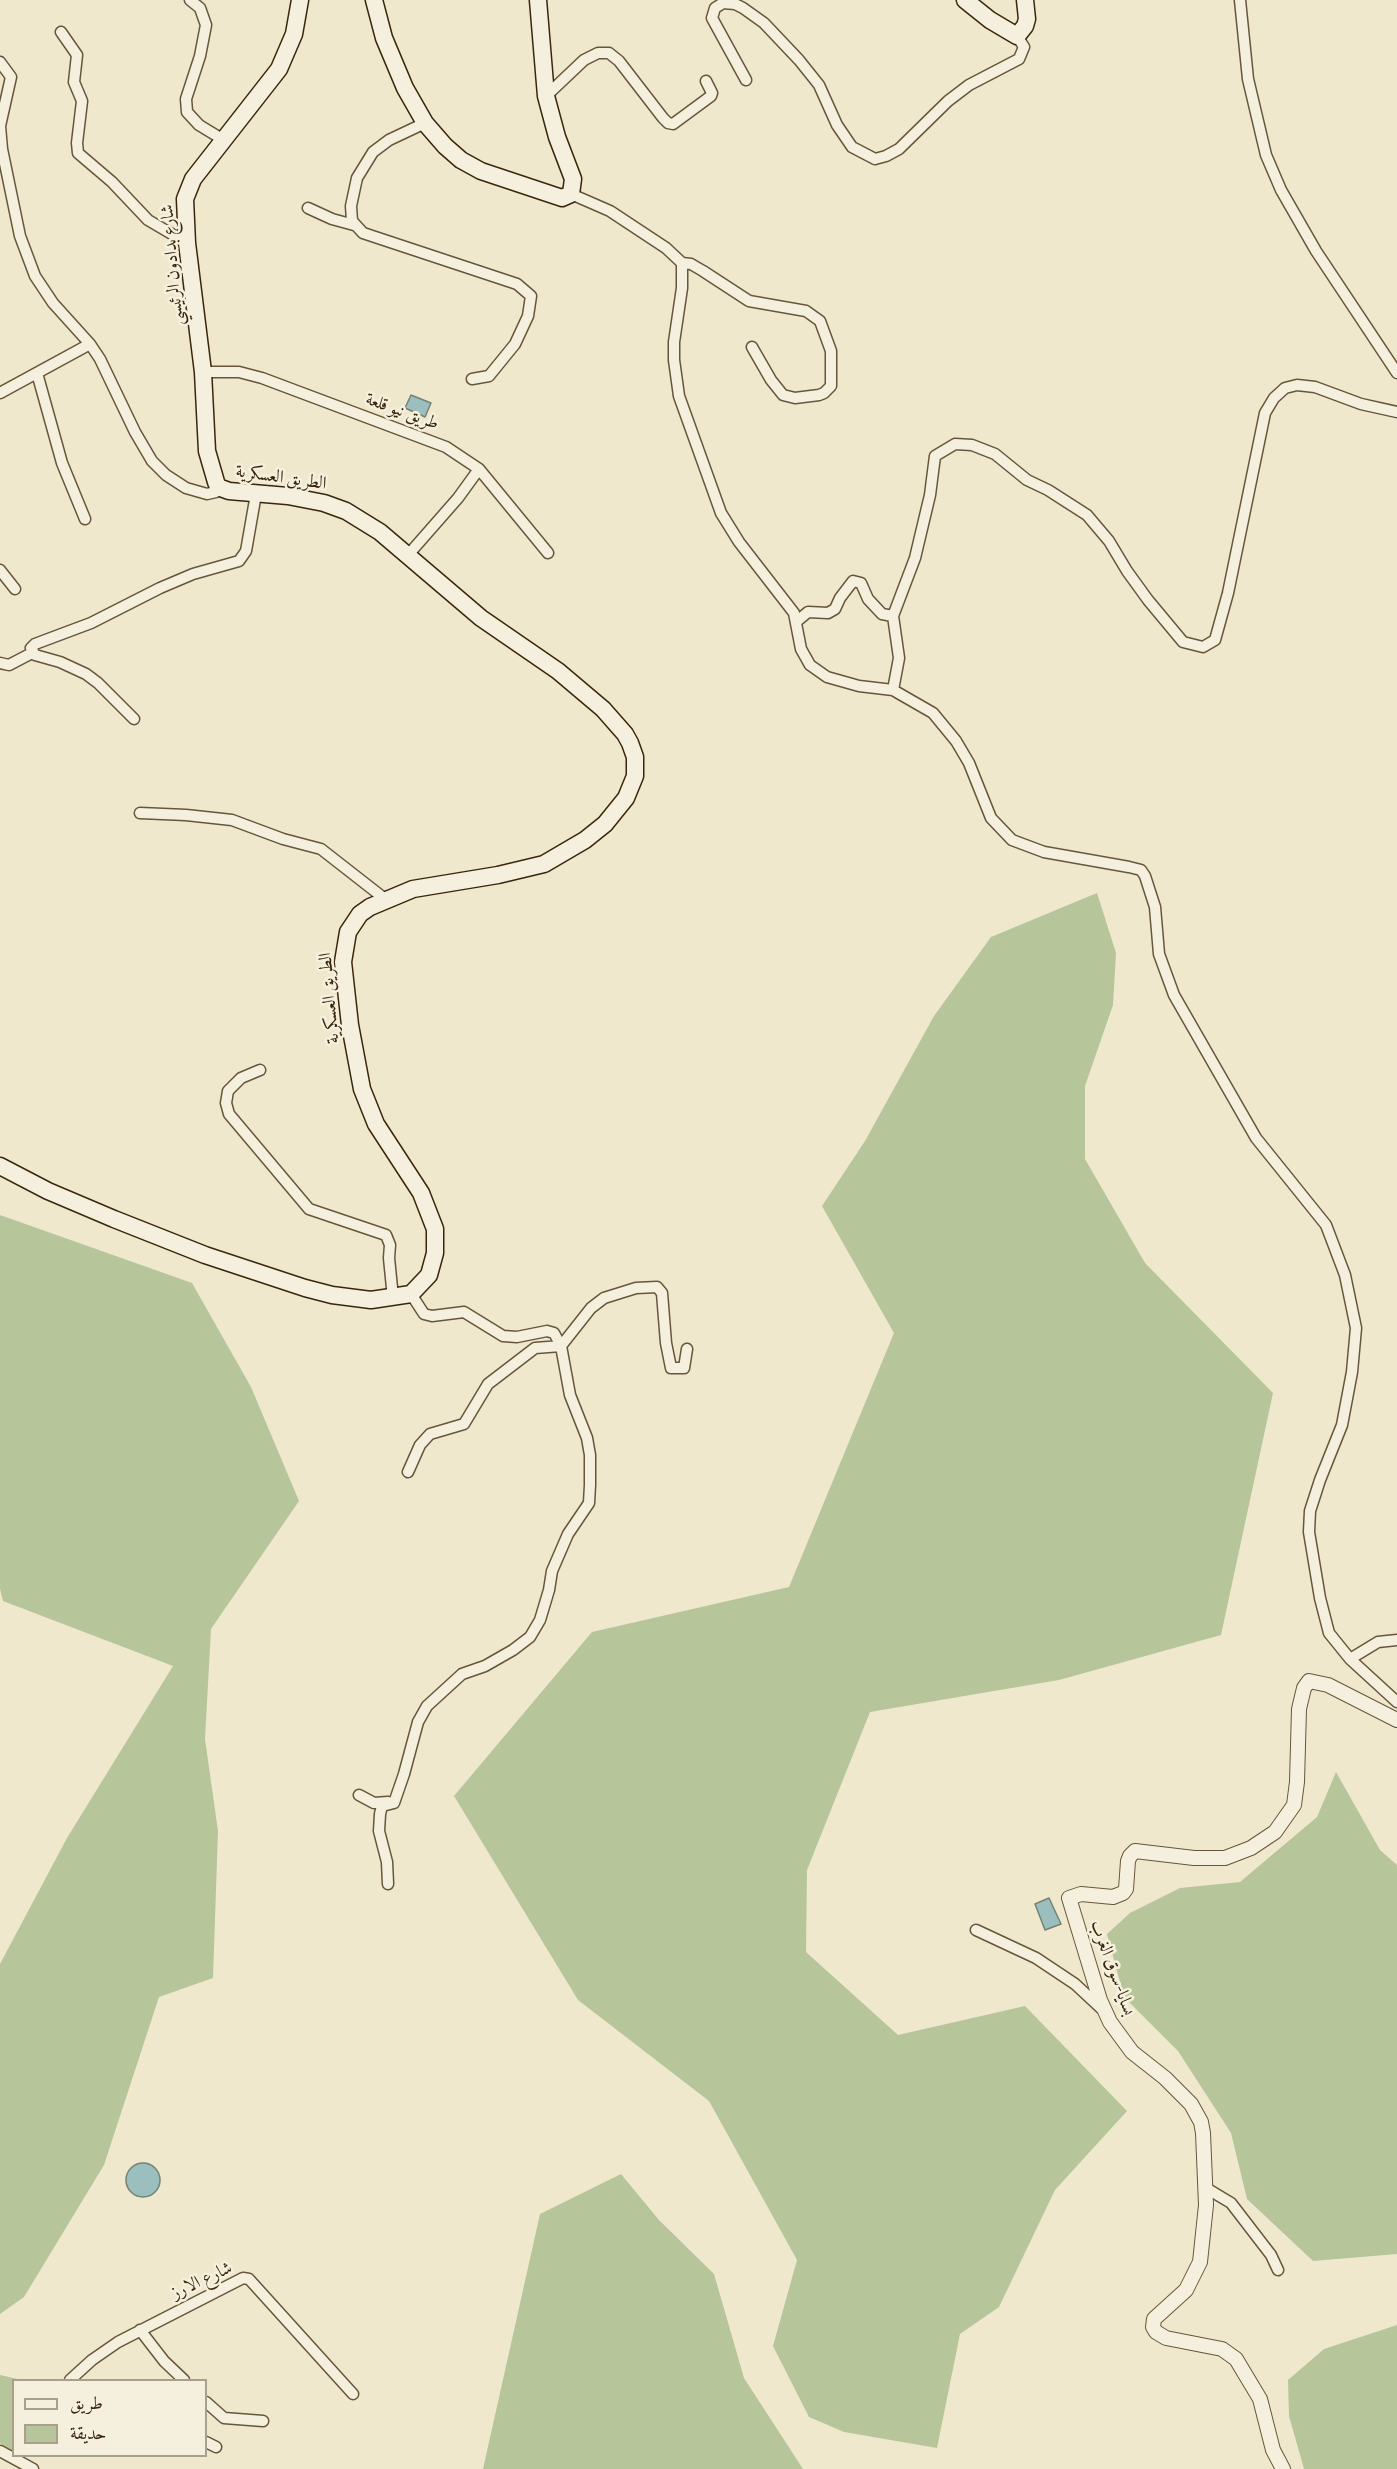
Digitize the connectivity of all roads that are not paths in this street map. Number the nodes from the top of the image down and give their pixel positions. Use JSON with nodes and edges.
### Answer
{"nodes":[{"id":1,"x":190,"y":0,"type":"edge"},
{"id":2,"x":300,"y":0,"type":"edge"},
{"id":3,"x":374,"y":0,"type":"edge"},
{"id":4,"x":538,"y":0,"type":"edge"},
{"id":5,"x":965,"y":0,"type":"edge"},
{"id":6,"x":1025,"y":0,"type":"edge"},
{"id":7,"x":1240,"y":0,"type":"edge"},
{"id":8,"x":61,"y":32,"type":"dead end"},
{"id":9,"x":1017,"y":36,"type":"junction"},
{"id":10,"x":0,"y":62,"type":"edge"},
{"id":11,"x":746,"y":80,"type":"dead end"},
{"id":12,"x":706,"y":81,"type":"dead end"},
{"id":13,"x":546,"y":96,"type":"junction"},
{"id":14,"x":425,"y":123,"type":"junction"},
{"id":15,"x":0,"y":126,"type":"edge"},
{"id":16,"x":222,"y":139,"type":"junction"},
{"id":17,"x":571,"y":194,"type":"junction"},
{"id":18,"x":308,"y":208,"type":"dead end"},
{"id":19,"x":354,"y":225,"type":"junction"},
{"id":20,"x":186,"y":243,"type":"junction"},
{"id":21,"x":682,"y":263,"type":"junction"},
{"id":22,"x":90,"y":344,"type":"junction"},
{"id":23,"x":752,"y":347,"type":"dead end"},
{"id":24,"x":203,"y":372,"type":"junction"},
{"id":25,"x":1397,"y":373,"type":"edge"},
{"id":26,"x":37,"y":374,"type":"junction"},
{"id":27,"x":472,"y":380,"type":"dead end"},
{"id":28,"x":0,"y":393,"type":"edge"},
{"id":29,"x":1397,"y":412,"type":"edge"},
{"id":30,"x":479,"y":469,"type":"junction"},
{"id":31,"x":218,"y":487,"type":"junction"},
{"id":32,"x":256,"y":494,"type":"junction"},
{"id":33,"x":85,"y":519,"type":"dead end"},
{"id":34,"x":548,"y":554,"type":"dead end"},
{"id":35,"x":408,"y":555,"type":"junction"},
{"id":36,"x":0,"y":570,"type":"edge"},
{"id":37,"x":15,"y":589,"type":"dead end"},
{"id":38,"x":893,"y":616,"type":"junction"},
{"id":39,"x":796,"y":622,"type":"junction"},
{"id":40,"x":32,"y":653,"type":"junction"},
{"id":41,"x":0,"y":663,"type":"edge"},
{"id":42,"x":892,"y":690,"type":"junction"},
{"id":43,"x":134,"y":719,"type":"dead end"},
{"id":44,"x":141,"y":813,"type":"dead end"},
{"id":45,"x":385,"y":899,"type":"junction"},
{"id":46,"x":260,"y":1070,"type":"dead end"},
{"id":47,"x":0,"y":1166,"type":"edge"},
{"id":48,"x":411,"y":1294,"type":"junction"},
{"id":49,"x":393,"y":1298,"type":"junction"},
{"id":50,"x":561,"y":1346,"type":"junction"},
{"id":51,"x":687,"y":1349,"type":"dead end"},
{"id":52,"x":408,"y":1472,"type":"dead end"},
{"id":53,"x":1397,"y":1640,"type":"edge"},
{"id":54,"x":1350,"y":1659,"type":"junction"},
{"id":55,"x":1397,"y":1702,"type":"edge"},
{"id":56,"x":1397,"y":1720,"type":"edge"},
{"id":57,"x":359,"y":1795,"type":"dead end"},
{"id":58,"x":394,"y":1803,"type":"junction"},
{"id":59,"x":388,"y":1884,"type":"dead end"},
{"id":60,"x":976,"y":1930,"type":"dead end"},
{"id":61,"x":1105,"y":2012,"type":"junction"},
{"id":62,"x":1206,"y":2188,"type":"junction"},
{"id":63,"x":1278,"y":2270,"type":"dead end"},
{"id":64,"x":140,"y":2330,"type":"junction"},
{"id":65,"x":78,"y":2378,"type":"edge"},
{"id":66,"x":183,"y":2379,"type":"edge"},
{"id":67,"x":353,"y":2394,"type":"dead end"},
{"id":68,"x":207,"y":2403,"type":"edge"},
{"id":69,"x":263,"y":2421,"type":"dead end"},
{"id":70,"x":1283,"y":2469,"type":"edge"}],
"edges":[{"from":1,"to":16,"type":"street"},
{"from":2,"to":16,"type":"main road","name":"شارع بدادون الرئيسي"},
{"from":3,"to":14,"type":"main road"},
{"from":4,"to":13,"type":"main road"},
{"from":5,"to":9,"type":"main road"},
{"from":6,"to":9,"type":"main road"},
{"from":7,"to":25,"type":"street"},
{"from":8,"to":20,"type":"street"},
{"from":9,"to":11,"type":"street"},
{"from":10,"to":15,"type":"street"},
{"from":12,"to":13,"type":"street"},
{"from":13,"to":17,"type":"main road"},
{"from":14,"to":17,"type":"main road"},
{"from":14,"to":19,"type":"street"},
{"from":15,"to":22,"type":"street"},
{"from":16,"to":20,"type":"main road","name":"شارع بدادون الرئيسي"},
{"from":17,"to":21,"type":"street"},
{"from":18,"to":19,"type":"street"},
{"from":19,"to":27,"type":"street"},
{"from":20,"to":24,"type":"main road","name":"شارع بدادون الرئيسي"},
{"from":21,"to":23,"type":"street"},
{"from":21,"to":39,"type":"street"},
{"from":22,"to":26,"type":"street"},
{"from":22,"to":31,"type":"street"},
{"from":24,"to":30,"type":"street","name":"طريق نيو قلعة"},
{"from":24,"to":31,"type":"main road","name":"شارع بدادون الرئيسي"},
{"from":26,"to":28,"type":"street"},
{"from":26,"to":33,"type":"street"},
{"from":29,"to":38,"type":"street"},
{"from":30,"to":34,"type":"street","name":"طريق نيو قلعة"},
{"from":30,"to":35,"type":"street"},
{"from":31,"to":32,"type":"main road","name":"الطريق العسكرية"},
{"from":32,"to":35,"type":"main road","name":"الطريق العسكرية"},
{"from":32,"to":40,"type":"street"},
{"from":35,"to":45,"type":"main road","name":"الطريق العسكرية"},
{"from":36,"to":37,"type":"street"},
{"from":38,"to":39,"type":"street"},
{"from":38,"to":42,"type":"street"},
{"from":39,"to":42,"type":"street"},
{"from":40,"to":41,"type":"street"},
{"from":40,"to":43,"type":"street"},
{"from":42,"to":54,"type":"street"},
{"from":44,"to":45,"type":"street"},
{"from":45,"to":48,"type":"main road","name":"الطريق العسكرية"},
{"from":46,"to":49,"type":"street"},
{"from":47,"to":49,"type":"main road"},
{"from":48,"to":49,"type":"main road"},
{"from":48,"to":50,"type":"street"},
{"from":50,"to":51,"type":"street"},
{"from":50,"to":52,"type":"street"},
{"from":50,"to":58,"type":"street"},
{"from":53,"to":54,"type":"street"},
{"from":54,"to":55,"type":"street"},
{"from":56,"to":61,"type":"street","name":"بسايا-سوق الغرب"},
{"from":57,"to":58,"type":"street"},
{"from":58,"to":59,"type":"street"},
{"from":60,"to":61,"type":"street"},
{"from":61,"to":62,"type":"street","name":"بسايا-سوق الغرب"},
{"from":62,"to":63,"type":"street"},
{"from":62,"to":70,"type":"street","name":"بسايا-سوق الغرب"},
{"from":64,"to":65,"type":"street","name":"شارع الارز"},
{"from":64,"to":66,"type":"street"},
{"from":64,"to":67,"type":"street","name":"شارع الارز"},
{"from":68,"to":69,"type":"street"}]}
